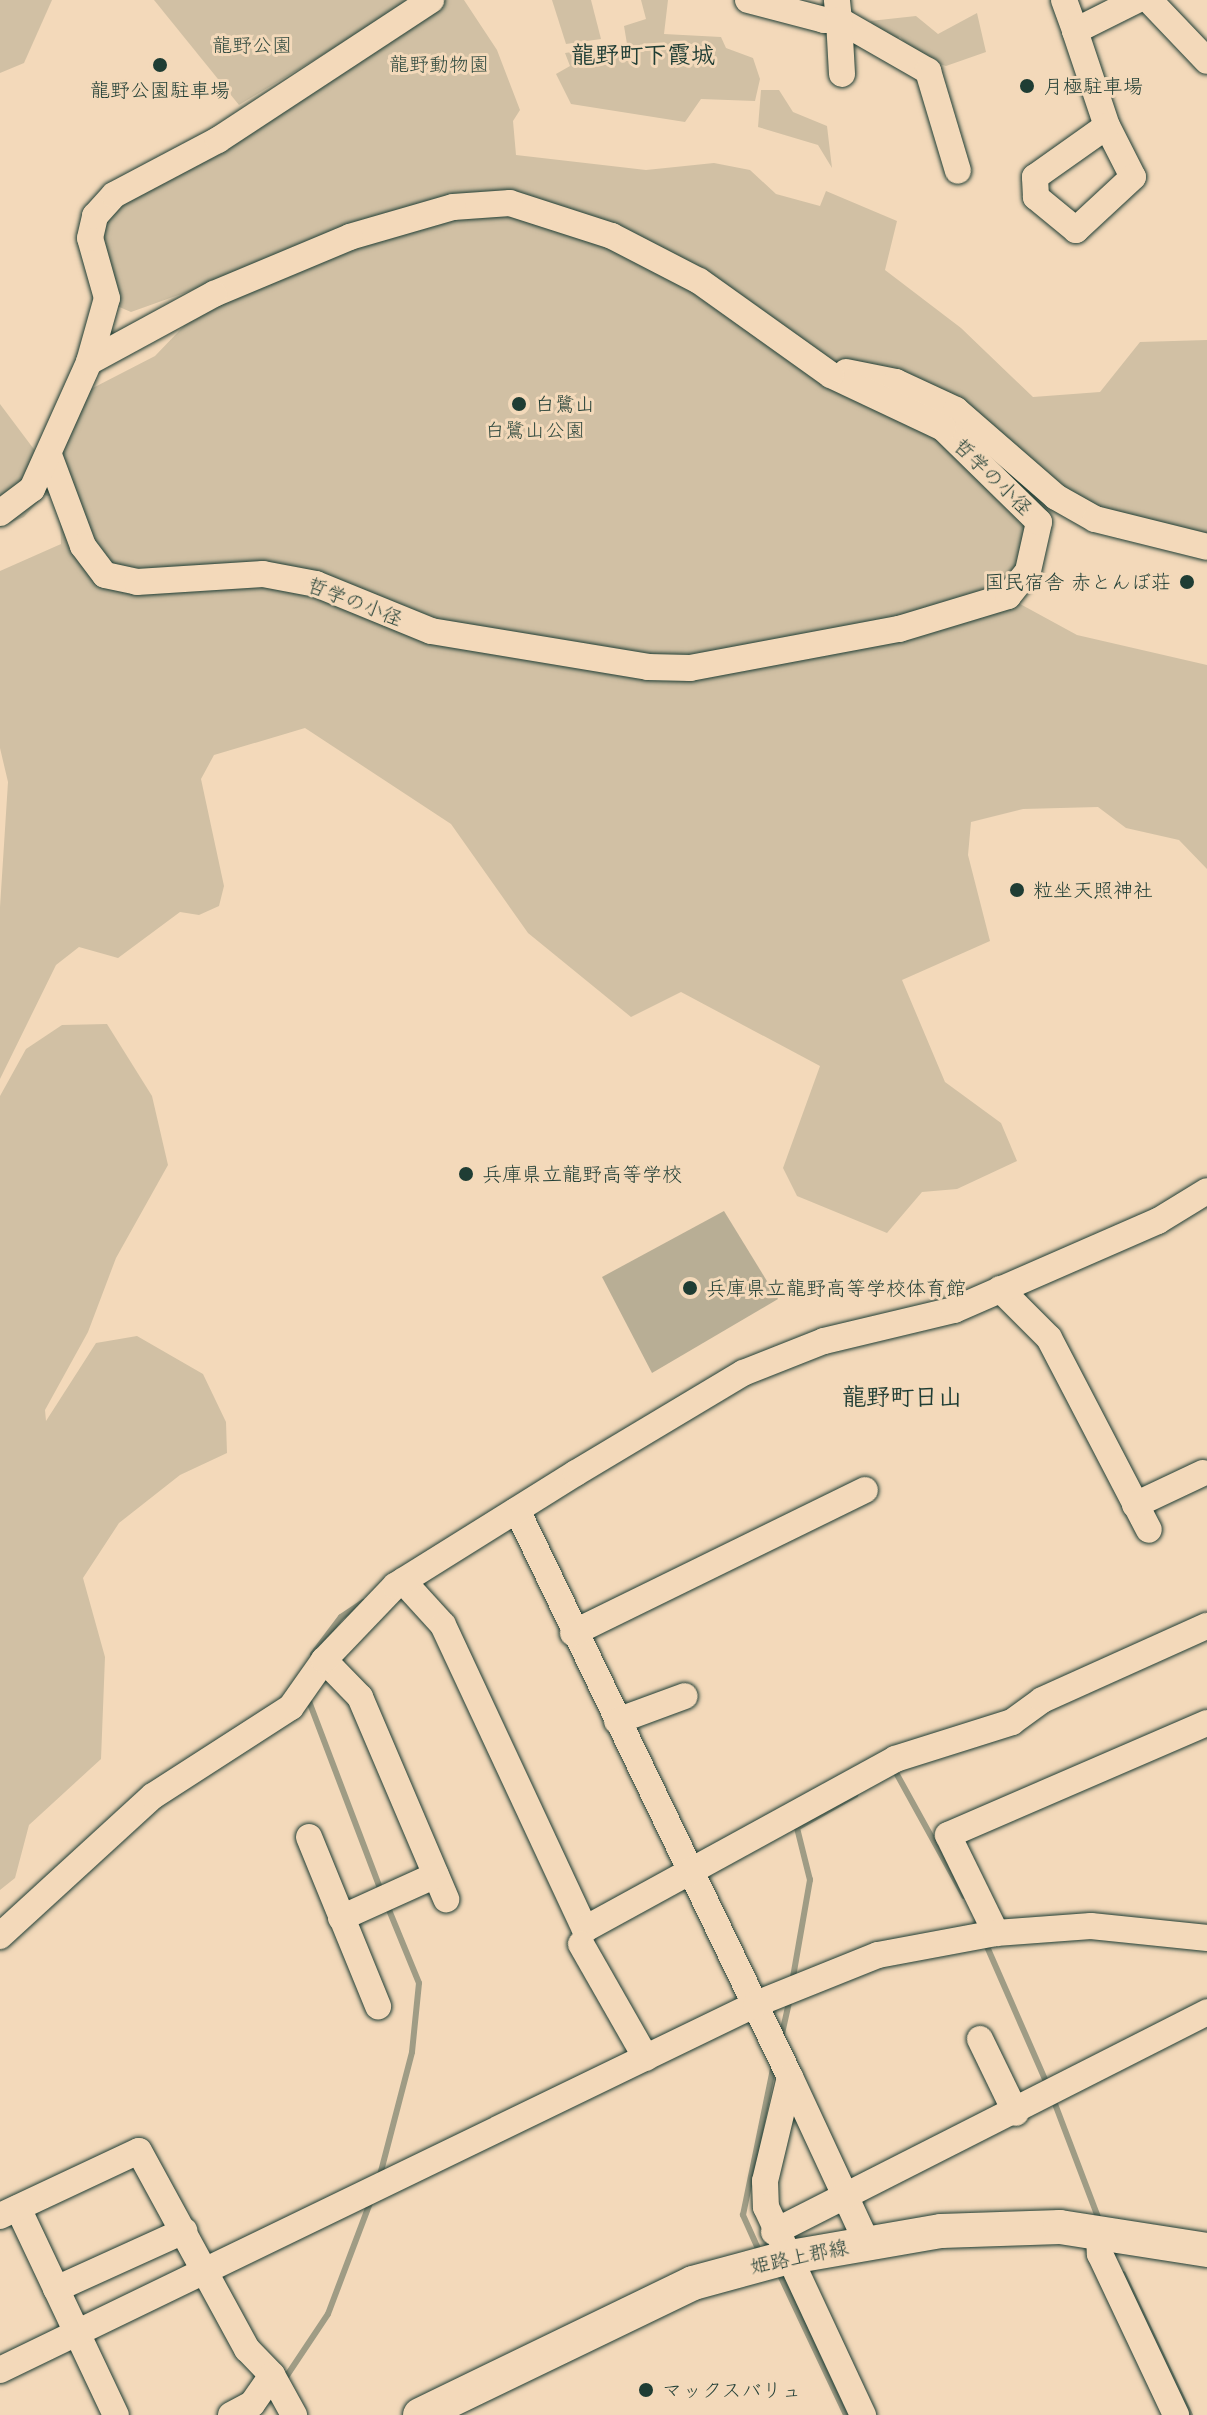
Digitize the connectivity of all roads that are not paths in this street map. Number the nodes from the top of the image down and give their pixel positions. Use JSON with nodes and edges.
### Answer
{"nodes":[{"id":1,"x":431,"y":0,"type":"edge"},
{"id":2,"x":748,"y":0,"type":"edge"},
{"id":3,"x":1064,"y":0,"type":"edge"},
{"id":4,"x":1137,"y":0,"type":"edge"},
{"id":5,"x":1149,"y":0,"type":"edge"},
{"id":6,"x":838,"y":10,"type":"edge"},
{"id":7,"x":1075,"y":31,"type":"junction"},
{"id":8,"x":1207,"y":61,"type":"edge"},
{"id":9,"x":842,"y":74,"type":"dead end"},
{"id":10,"x":1107,"y":126,"type":"dead end"},
{"id":11,"x":958,"y":171,"type":"dead end"},
{"id":12,"x":89,"y":362,"type":"junction"},
{"id":13,"x":831,"y":375,"type":"junction"},
{"id":14,"x":49,"y":455,"type":"junction"},
{"id":15,"x":0,"y":513,"type":"edge"},
{"id":16,"x":1207,"y":547,"type":"edge"},
{"id":17,"x":1207,"y":1191,"type":"edge"},
{"id":18,"x":1000,"y":1289,"type":"junction"},
{"id":19,"x":1203,"y":1473,"type":"dead end"},
{"id":20,"x":865,"y":1490,"type":"dead end"},
{"id":21,"x":1135,"y":1505,"type":"junction"},
{"id":22,"x":517,"y":1510,"type":"junction"},
{"id":23,"x":1149,"y":1530,"type":"dead end"},
{"id":24,"x":403,"y":1581,"type":"junction"},
{"id":25,"x":1207,"y":1626,"type":"edge"},
{"id":26,"x":573,"y":1633,"type":"junction"},
{"id":27,"x":324,"y":1660,"type":"junction"},
{"id":28,"x":685,"y":1696,"type":"dead end"},
{"id":29,"x":617,"y":1721,"type":"junction"},
{"id":30,"x":1207,"y":1723,"type":"edge"},
{"id":31,"x":309,"y":1837,"type":"dead end"},
{"id":32,"x":691,"y":1874,"type":"junction"},
{"id":33,"x":436,"y":1875,"type":"junction"},
{"id":34,"x":446,"y":1899,"type":"dead end"},
{"id":35,"x":341,"y":1918,"type":"junction"},
{"id":36,"x":996,"y":1933,"type":"junction"},
{"id":37,"x":0,"y":1936,"type":"edge"},
{"id":38,"x":1207,"y":1938,"type":"edge"},
{"id":39,"x":581,"y":1944,"type":"dead end"},
{"id":40,"x":756,"y":2004,"type":"junction"},
{"id":41,"x":378,"y":2006,"type":"dead end"},
{"id":42,"x":1207,"y":2012,"type":"edge"},
{"id":43,"x":980,"y":2039,"type":"dead end"},
{"id":44,"x":646,"y":2058,"type":"junction"},
{"id":45,"x":790,"y":2077,"type":"junction"},
{"id":46,"x":1016,"y":2113,"type":"junction"},
{"id":47,"x":847,"y":2195,"type":"junction"},
{"id":48,"x":9,"y":2212,"type":"edge"},
{"id":49,"x":184,"y":2231,"type":"junction"},
{"id":50,"x":1099,"y":2231,"type":"junction"},
{"id":51,"x":867,"y":2243,"type":"junction"},
{"id":52,"x":779,"y":2245,"type":"junction"},
{"id":53,"x":1207,"y":2250,"type":"edge"},
{"id":54,"x":209,"y":2274,"type":"junction"},
{"id":55,"x":56,"y":2289,"type":"junction"},
{"id":56,"x":78,"y":2334,"type":"junction"},
{"id":57,"x":0,"y":2370,"type":"edge"},
{"id":58,"x":272,"y":2375,"type":"junction"},
{"id":59,"x":116,"y":2415,"type":"edge"},
{"id":60,"x":231,"y":2415,"type":"edge"},
{"id":61,"x":294,"y":2415,"type":"edge"},
{"id":62,"x":420,"y":2415,"type":"edge"},
{"id":63,"x":863,"y":2415,"type":"edge"},
{"id":64,"x":1176,"y":2415,"type":"edge"}],
"edges":[{"from":1,"to":12,"type":"street"},
{"from":2,"to":6,"type":"street"},
{"from":3,"to":7,"type":"street"},
{"from":4,"to":7,"type":"street"},
{"from":5,"to":8,"type":"street"},
{"from":6,"to":9,"type":"street"},
{"from":6,"to":11,"type":"street"},
{"from":7,"to":10,"type":"street"},
{"from":12,"to":13,"type":"street","name":"哲学の小径"},
{"from":12,"to":14,"type":"street"},
{"from":13,"to":14,"type":"street","name":"哲学の小径"},
{"from":13,"to":16,"type":"street"},
{"from":14,"to":15,"type":"street"},
{"from":17,"to":18,"type":"street"},
{"from":18,"to":21,"type":"street"},
{"from":18,"to":22,"type":"street"},
{"from":19,"to":21,"type":"street"},
{"from":20,"to":26,"type":"street"},
{"from":21,"to":23,"type":"street"},
{"from":22,"to":24,"type":"street"},
{"from":22,"to":26,"type":"street"},
{"from":24,"to":27,"type":"street"},
{"from":24,"to":32,"type":"street"},
{"from":25,"to":32,"type":"street"},
{"from":26,"to":29,"type":"street"},
{"from":27,"to":33,"type":"street"},
{"from":27,"to":37,"type":"street"},
{"from":28,"to":29,"type":"street"},
{"from":29,"to":32,"type":"street"},
{"from":30,"to":36,"type":"street"},
{"from":31,"to":35,"type":"street"},
{"from":32,"to":40,"type":"street"},
{"from":33,"to":34,"type":"street"},
{"from":33,"to":35,"type":"street"},
{"from":35,"to":41,"type":"street"},
{"from":36,"to":38,"type":"street"},
{"from":36,"to":40,"type":"street"},
{"from":39,"to":44,"type":"street"},
{"from":40,"to":44,"type":"street"},
{"from":40,"to":45,"type":"street"},
{"from":42,"to":46,"type":"street"},
{"from":43,"to":46,"type":"street"},
{"from":44,"to":54,"type":"street"},
{"from":45,"to":47,"type":"street"},
{"from":45,"to":52,"type":"street"},
{"from":46,"to":47,"type":"street"},
{"from":47,"to":51,"type":"street"},
{"from":47,"to":52,"type":"street"},
{"from":48,"to":49,"type":"street"},
{"from":48,"to":55,"type":"street"},
{"from":49,"to":54,"type":"street"},
{"from":49,"to":55,"type":"street"},
{"from":50,"to":51,"type":"main road","name":"姫路上郡線"},
{"from":50,"to":53,"type":"main road","name":"姫路上郡線"},
{"from":50,"to":64,"type":"street"},
{"from":51,"to":52,"type":"main road","name":"姫路上郡線"},
{"from":52,"to":62,"type":"main road","name":"姫路上郡線"},
{"from":52,"to":63,"type":"street"},
{"from":54,"to":56,"type":"street"},
{"from":54,"to":58,"type":"street"},
{"from":55,"to":56,"type":"street"},
{"from":56,"to":57,"type":"street"},
{"from":56,"to":59,"type":"street"},
{"from":58,"to":60,"type":"street"},
{"from":58,"to":61,"type":"street"}]}
